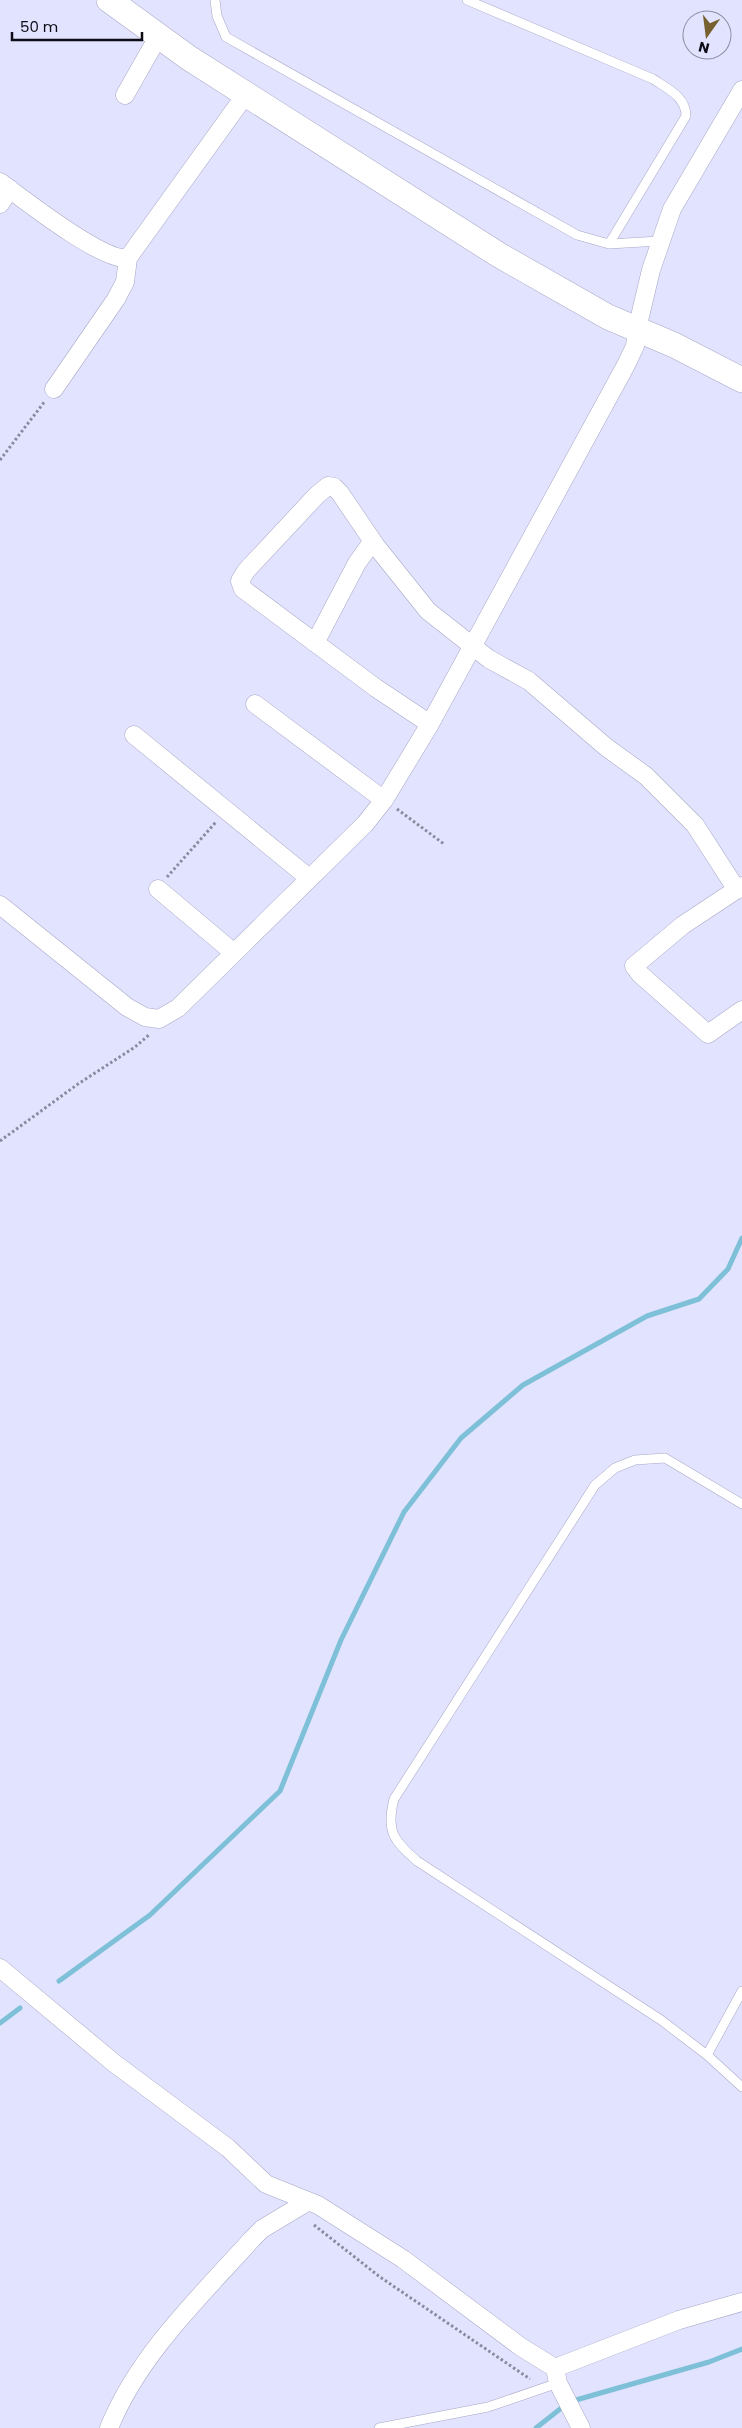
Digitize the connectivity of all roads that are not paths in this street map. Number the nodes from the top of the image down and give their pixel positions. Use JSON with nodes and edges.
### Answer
{"nodes":[{"id":1,"x":109,"y":0,"type":"edge"},
{"id":2,"x":215,"y":0,"type":"edge"},
{"id":3,"x":468,"y":0,"type":"edge"},
{"id":4,"x":158,"y":37,"type":"junction"},
{"id":5,"x":742,"y":90,"type":"edge"},
{"id":6,"x":246,"y":94,"type":"junction"},
{"id":7,"x":125,"y":95,"type":"dead end"},
{"id":8,"x":3,"y":192,"type":"edge"},
{"id":9,"x":660,"y":241,"type":"junction"},
{"id":10,"x":609,"y":244,"type":"junction"},
{"id":11,"x":128,"y":258,"type":"junction"},
{"id":12,"x":636,"y":329,"type":"junction"},
{"id":13,"x":742,"y":380,"type":"edge"},
{"id":14,"x":54,"y":389,"type":"road end"},
{"id":15,"x":372,"y":542,"type":"junction"},
{"id":16,"x":485,"y":622,"type":"junction"},
{"id":17,"x":447,"y":628,"type":"junction"},
{"id":18,"x":315,"y":643,"type":"junction"},
{"id":19,"x":472,"y":645,"type":"junction"},
{"id":20,"x":255,"y":704,"type":"dead end"},
{"id":21,"x":430,"y":724,"type":"junction"},
{"id":22,"x":134,"y":735,"type":"dead end"},
{"id":23,"x":384,"y":800,"type":"junction"},
{"id":24,"x":309,"y":878,"type":"junction"},
{"id":25,"x":739,"y":888,"type":"edge"},
{"id":26,"x":158,"y":889,"type":"road end"},
{"id":27,"x":0,"y":905,"type":"edge"},
{"id":28,"x":234,"y":954,"type":"junction"},
{"id":29,"x":742,"y":1010,"type":"edge"},
{"id":30,"x":742,"y":1504,"type":"edge"},
{"id":31,"x":0,"y":1968,"type":"edge"},
{"id":32,"x":742,"y":1991,"type":"edge"},
{"id":33,"x":706,"y":2055,"type":"junction"},
{"id":34,"x":742,"y":2087,"type":"edge"},
{"id":35,"x":301,"y":2207,"type":"junction"},
{"id":36,"x":742,"y":2302,"type":"edge"},
{"id":37,"x":553,"y":2380,"type":"junction"},
{"id":38,"x":109,"y":2428,"type":"edge"},
{"id":39,"x":380,"y":2428,"type":"edge"},
{"id":40,"x":581,"y":2428,"type":"edge"}],
"edges":[{"from":1,"to":4,"type":"street"},
{"from":2,"to":10,"type":"lane"},
{"from":3,"to":10,"type":"lane"},
{"from":4,"to":6,"type":"street"},
{"from":4,"to":7,"type":"street"},
{"from":5,"to":9,"type":"street"},
{"from":6,"to":11,"type":"street"},
{"from":6,"to":12,"type":"street"},
{"from":8,"to":11,"type":"street"},
{"from":9,"to":10,"type":"lane"},
{"from":9,"to":12,"type":"street"},
{"from":11,"to":14,"type":"street"},
{"from":12,"to":13,"type":"street"},
{"from":12,"to":16,"type":"street"},
{"from":15,"to":17,"type":"street"},
{"from":15,"to":18,"type":"street"},
{"from":15,"to":18,"type":"street"},
{"from":16,"to":17,"type":"street"},
{"from":16,"to":19,"type":"street"},
{"from":17,"to":19,"type":"street"},
{"from":18,"to":21,"type":"street"},
{"from":19,"to":21,"type":"street"},
{"from":19,"to":25,"type":"street"},
{"from":20,"to":23,"type":"street"},
{"from":21,"to":23,"type":"street"},
{"from":22,"to":24,"type":"street"},
{"from":23,"to":24,"type":"street"},
{"from":24,"to":28,"type":"street"},
{"from":25,"to":29,"type":"street"},
{"from":26,"to":28,"type":"street"},
{"from":27,"to":28,"type":"street"},
{"from":30,"to":33,"type":"lane"},
{"from":31,"to":35,"type":"street"},
{"from":32,"to":33,"type":"lane"},
{"from":33,"to":34,"type":"lane"},
{"from":35,"to":37,"type":"street"},
{"from":35,"to":38,"type":"street"},
{"from":36,"to":37,"type":"street"},
{"from":37,"to":39,"type":"lane"},
{"from":37,"to":40,"type":"street"}]}
